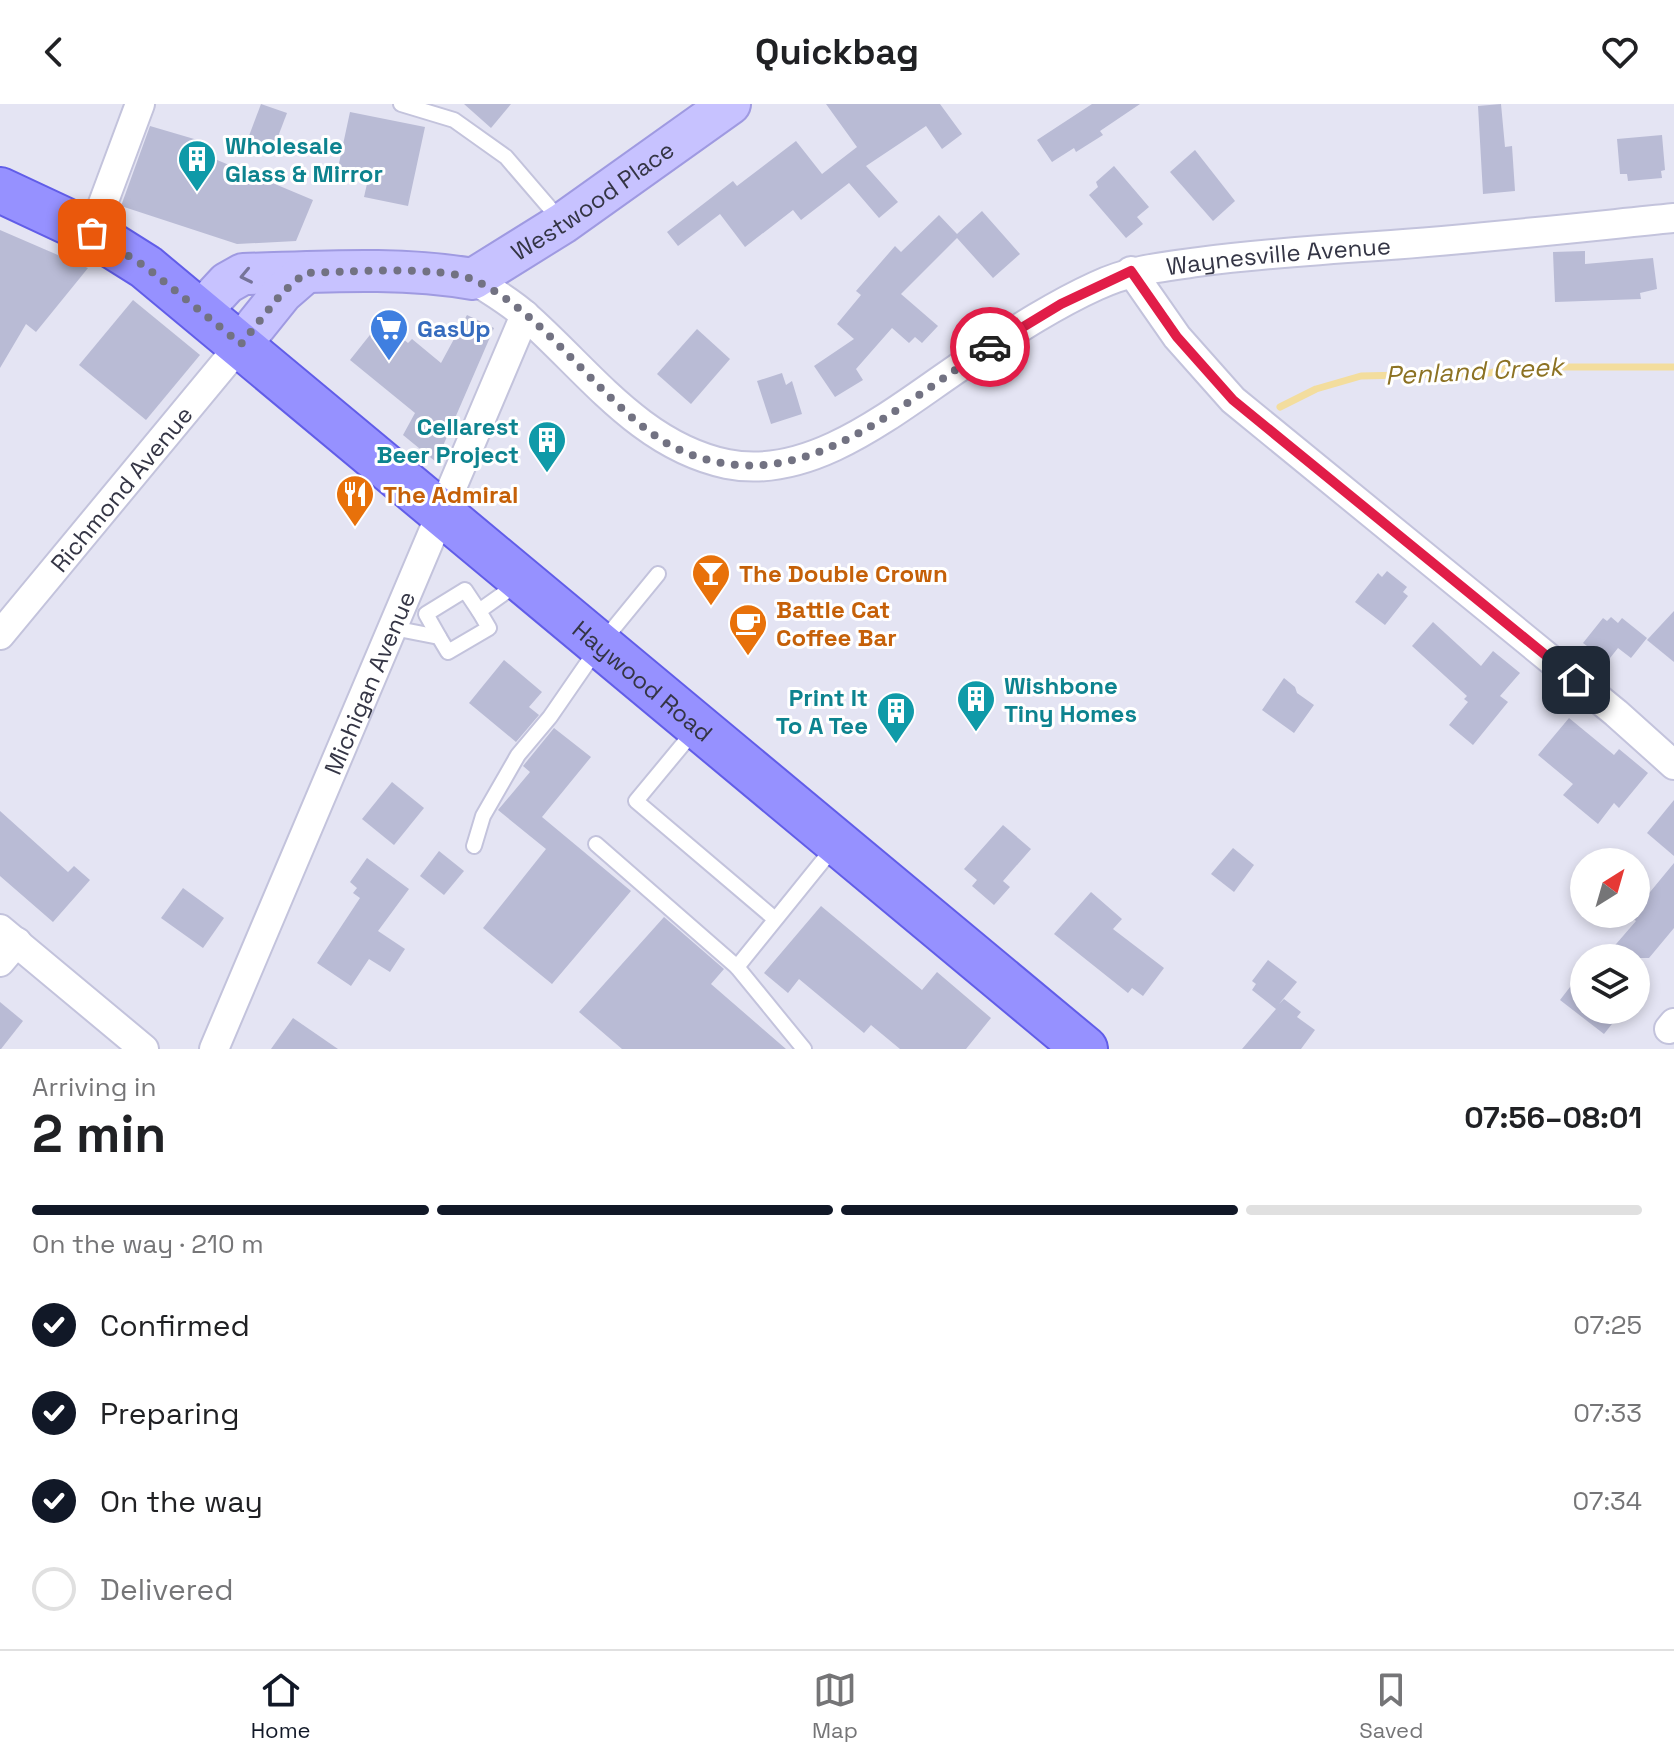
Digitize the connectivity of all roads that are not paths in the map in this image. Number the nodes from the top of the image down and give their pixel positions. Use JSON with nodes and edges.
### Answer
{"nodes":[{"id":1,"x":140,"y":104,"type":"edge"},
{"id":2,"x":401,"y":104,"type":"edge"},
{"id":3,"x":730,"y":104,"type":"edge"},
{"id":4,"x":0,"y":190,"type":"edge"},
{"id":5,"x":1674,"y":218,"type":"edge"},
{"id":6,"x":563,"y":223,"type":"junction"},
{"id":7,"x":92,"y":233,"type":"junction"},
{"id":8,"x":1131,"y":271,"type":"junction"},
{"id":9,"x":305,"y":273,"type":"junction"},
{"id":10,"x":473,"y":279,"type":"junction"},
{"id":11,"x":201,"y":311,"type":"junction"},
{"id":12,"x":525,"y":315,"type":"junction"},
{"id":13,"x":241,"y":344,"type":"junction"},
{"id":14,"x":439,"y":513,"type":"junction"},
{"id":15,"x":658,"y":574,"type":"dead end"},
{"id":16,"x":521,"y":581,"type":"junction"},
{"id":17,"x":479,"y":611,"type":"junction"},
{"id":18,"x":393,"y":628,"type":"junction"},
{"id":19,"x":0,"y":635,"type":"edge"},
{"id":20,"x":439,"y":637,"type":"junction"},
{"id":21,"x":599,"y":646,"type":"junction"},
{"id":22,"x":697,"y":727,"type":"junction"},
{"id":23,"x":1674,"y":765,"type":"edge"},
{"id":24,"x":837,"y":843,"type":"junction"},
{"id":25,"x":596,"y":844,"type":"dead end"},
{"id":26,"x":474,"y":846,"type":"dead end"},
{"id":27,"x":775,"y":919,"type":"junction"},
{"id":28,"x":6,"y":944,"type":"edge"},
{"id":29,"x":737,"y":967,"type":"junction"},
{"id":30,"x":144,"y":1049,"type":"edge"},
{"id":31,"x":214,"y":1049,"type":"edge"},
{"id":32,"x":804,"y":1049,"type":"edge"},
{"id":33,"x":1085,"y":1049,"type":"edge"}],
"edges":[{"from":1,"to":7,"type":"street"},
{"from":2,"to":6,"type":"lane"},
{"from":3,"to":6,"type":"street","name":"Westwood Place"},
{"from":4,"to":7,"type":"main road","name":"Haywood Road"},
{"from":5,"to":8,"type":"street","name":"Waynesville Avenue"},
{"from":6,"to":10,"type":"street","name":"Westwood Place"},
{"from":7,"to":11,"type":"main road","name":"Haywood Road"},
{"from":8,"to":12,"type":"street","name":"Waynesville Avenue"},
{"from":8,"to":23,"type":"street"},
{"from":9,"to":10,"type":"street"},
{"from":9,"to":11,"type":"street","one_way":true},
{"from":9,"to":13,"type":"street"},
{"from":10,"to":12,"type":"street","name":"Waynesville Avenue"},
{"from":11,"to":13,"type":"main road","name":"Haywood Road"},
{"from":12,"to":14,"type":"street","name":"Michigan Avenue"},
{"from":13,"to":14,"type":"main road","name":"Haywood Road"},
{"from":13,"to":19,"type":"street","name":"Richmond Avenue"},
{"from":14,"to":16,"type":"main road","name":"Haywood Road"},
{"from":14,"to":18,"type":"street","name":"Michigan Avenue"},
{"from":15,"to":21,"type":"lane"},
{"from":16,"to":17,"type":"lane"},
{"from":16,"to":21,"type":"main road","name":"Haywood Road"},
{"from":17,"to":20,"type":"lane"},
{"from":17,"to":20,"type":"lane"},
{"from":18,"to":20,"type":"lane"},
{"from":18,"to":31,"type":"street","name":"Michigan Avenue"},
{"from":21,"to":22,"type":"main road","name":"Haywood Road"},
{"from":21,"to":26,"type":"lane"},
{"from":22,"to":24,"type":"main road","name":"Haywood Road"},
{"from":22,"to":27,"type":"lane"},
{"from":24,"to":27,"type":"lane"},
{"from":24,"to":33,"type":"main road","name":"Haywood Road"},
{"from":25,"to":29,"type":"lane"},
{"from":27,"to":29,"type":"lane"},
{"from":28,"to":30,"type":"street"},
{"from":29,"to":32,"type":"lane"}]}
